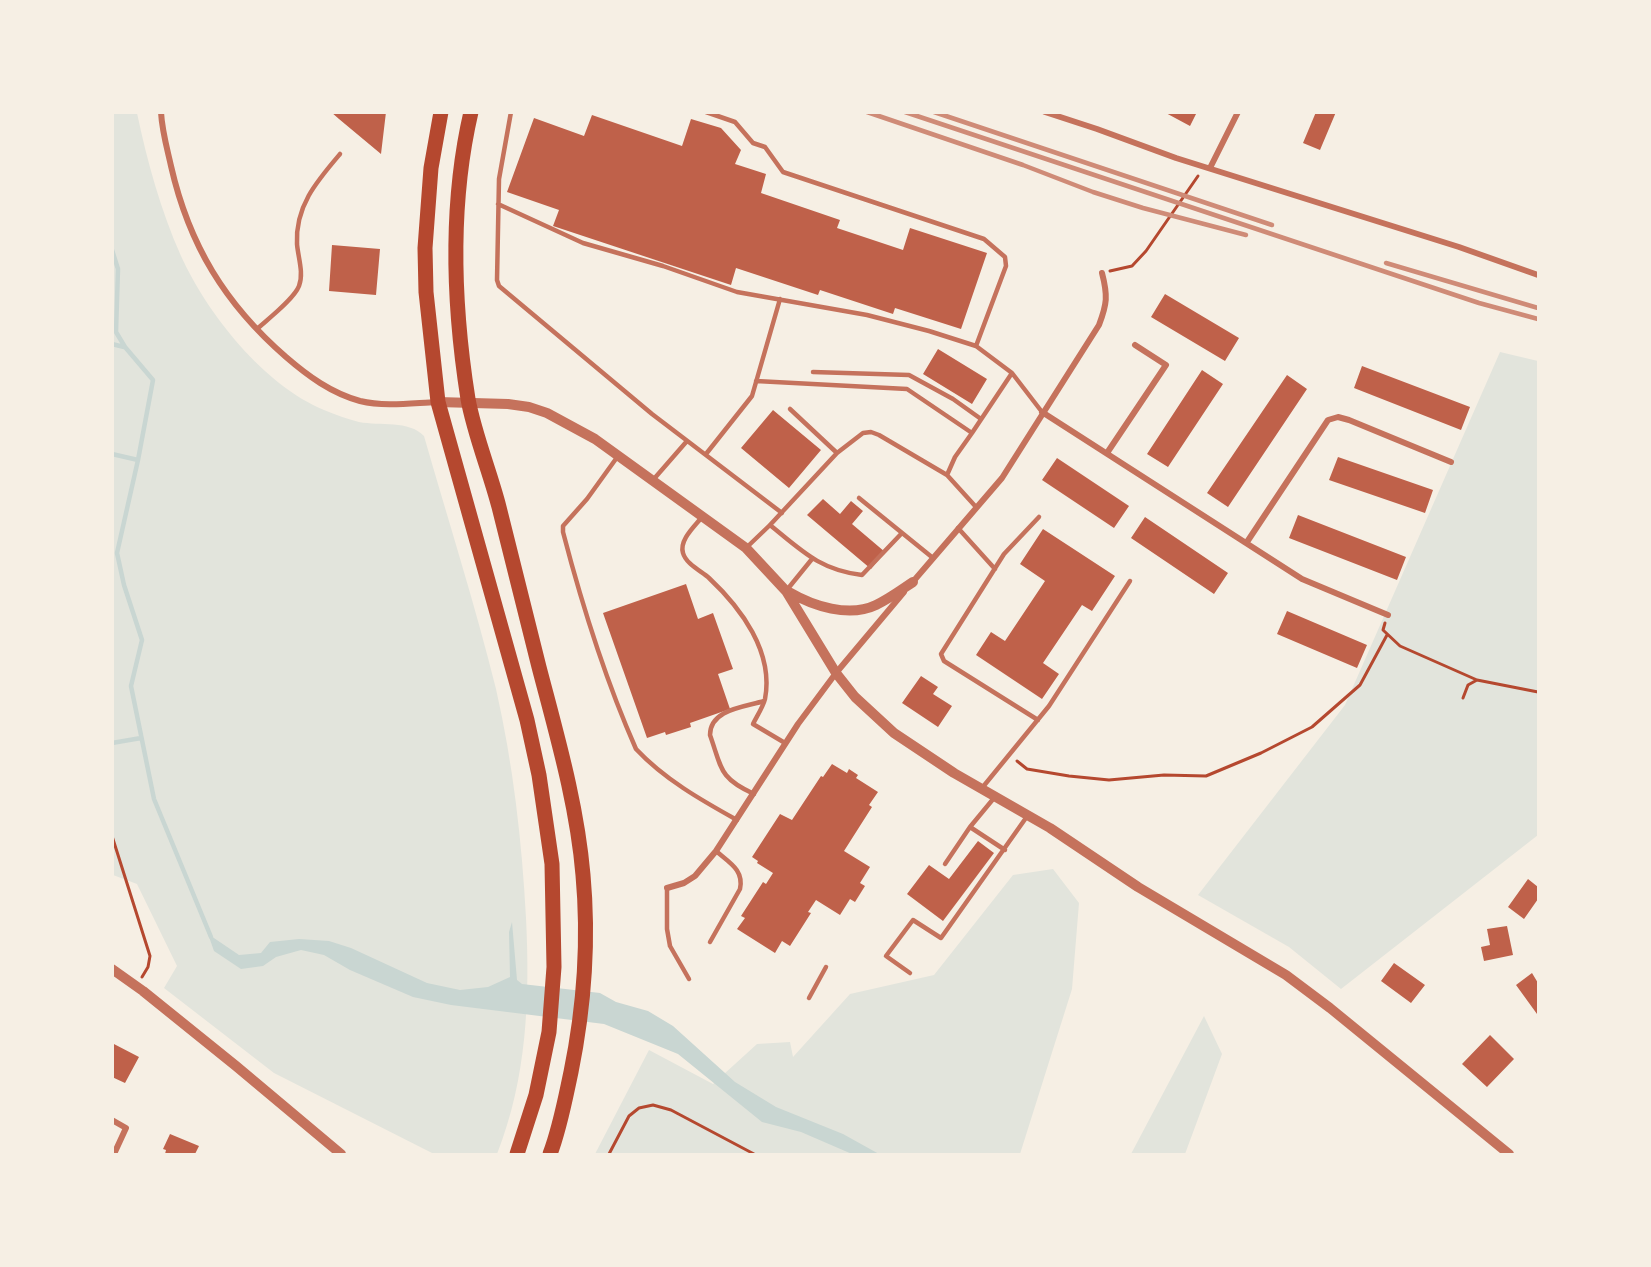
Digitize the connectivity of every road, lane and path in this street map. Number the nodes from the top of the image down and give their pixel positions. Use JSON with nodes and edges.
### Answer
{"nodes":[{"id":1,"x":161,"y":112,"type":"edge"},
{"id":2,"x":441,"y":112,"type":"edge"},
{"id":3,"x":471,"y":112,"type":"edge"},
{"id":4,"x":511,"y":112,"type":"edge"},
{"id":5,"x":706,"y":112,"type":"edge"},
{"id":6,"x":1045,"y":112,"type":"edge"},
{"id":7,"x":1238,"y":112,"type":"edge"},
{"id":8,"x":340,"y":153,"type":"dead end"},
{"id":9,"x":1207,"y":167,"type":"junction"},
{"id":10,"x":498,"y":204,"type":"junction"},
{"id":11,"x":1102,"y":273,"type":"joint"},
{"id":12,"x":1539,"y":275,"type":"edge"},
{"id":13,"x":780,"y":299,"type":"junction"},
{"id":14,"x":257,"y":329,"type":"junction"},
{"id":15,"x":1135,"y":345,"type":"dead end"},
{"id":16,"x":976,"y":346,"type":"junction"},
{"id":17,"x":813,"y":372,"type":"dead end"},
{"id":18,"x":1012,"y":373,"type":"junction"},
{"id":19,"x":756,"y":381,"type":"junction"},
{"id":20,"x":438,"y":402,"type":"junction"},
{"id":21,"x":469,"y":402,"type":"junction"},
{"id":22,"x":790,"y":409,"type":"dead end"},
{"id":23,"x":1042,"y":411,"type":"junction"},
{"id":24,"x":981,"y":419,"type":"junction"},
{"id":25,"x":972,"y":433,"type":"junction"},
{"id":26,"x":687,"y":441,"type":"junction"},
{"id":27,"x":837,"y":453,"type":"junction"},
{"id":28,"x":1107,"y":453,"type":"junction"},
{"id":29,"x":706,"y":454,"type":"junction"},
{"id":30,"x":618,"y":456,"type":"junction"},
{"id":31,"x":1451,"y":462,"type":"dead end"},
{"id":32,"x":947,"y":475,"type":"junction"},
{"id":33,"x":653,"y":481,"type":"junction"},
{"id":34,"x":859,"y":498,"type":"dead end"},
{"id":35,"x":976,"y":507,"type":"junction"},
{"id":36,"x":782,"y":513,"type":"junction"},
{"id":37,"x":703,"y":517,"type":"junction"},
{"id":38,"x":1039,"y":517,"type":"dead end"},
{"id":39,"x":770,"y":525,"type":"junction"},
{"id":40,"x":958,"y":528,"type":"junction"},
{"id":41,"x":901,"y":534,"type":"junction"},
{"id":42,"x":1247,"y":542,"type":"junction"},
{"id":43,"x":746,"y":548,"type":"junction"},
{"id":44,"x":933,"y":558,"type":"junction"},
{"id":45,"x":812,"y":559,"type":"junction"},
{"id":46,"x":994,"y":569,"type":"junction"},
{"id":47,"x":1130,"y":581,"type":"dead end"},
{"id":48,"x":912,"y":582,"type":"junction"},
{"id":49,"x":786,"y":591,"type":"junction"},
{"id":50,"x":1388,"y":615,"type":"joint"},
{"id":51,"x":1387,"y":636,"type":"junction"},
{"id":52,"x":836,"y":673,"type":"junction"},
{"id":53,"x":1478,"y":680,"type":"junction"},
{"id":54,"x":1539,"y":692,"type":"edge"},
{"id":55,"x":1463,"y":698,"type":"dead end"},
{"id":56,"x":764,"y":701,"type":"junction"},
{"id":57,"x":1038,"y":720,"type":"junction"},
{"id":58,"x":785,"y":743,"type":"junction"},
{"id":59,"x":1008,"y":755,"type":"junction"},
{"id":60,"x":982,"y":788,"type":"junction"},
{"id":61,"x":754,"y":794,"type":"junction"},
{"id":62,"x":996,"y":796,"type":"junction"},
{"id":63,"x":1028,"y":815,"type":"junction"},
{"id":64,"x":737,"y":820,"type":"junction"},
{"id":65,"x":970,"y":827,"type":"junction"},
{"id":66,"x":112,"y":836,"type":"edge"},
{"id":67,"x":1005,"y":850,"type":"junction"},
{"id":68,"x":717,"y":851,"type":"junction"},
{"id":69,"x":945,"y":864,"type":"dead end"},
{"id":70,"x":667,"y":888,"type":"joint"},
{"id":71,"x":710,"y":942,"type":"dead end"},
{"id":72,"x":826,"y":968,"type":"dead end"},
{"id":73,"x":112,"y":969,"type":"edge"},
{"id":74,"x":910,"y":973,"type":"dead end"},
{"id":75,"x":689,"y":979,"type":"dead end"},
{"id":76,"x":136,"y":985,"type":"junction"},
{"id":77,"x":808,"y":998,"type":"dead end"},
{"id":78,"x":112,"y":1120,"type":"edge"},
{"id":79,"x":114,"y":1155,"type":"edge"},
{"id":80,"x":341,"y":1155,"type":"edge"},
{"id":81,"x":517,"y":1155,"type":"edge"},
{"id":82,"x":550,"y":1155,"type":"edge"},
{"id":83,"x":609,"y":1155,"type":"edge"},
{"id":84,"x":754,"y":1155,"type":"edge"},
{"id":85,"x":1509,"y":1155,"type":"edge"}],
"edges":[{"from":1,"to":14,"type":"street"},
{"from":2,"to":20,"type":"main road"},
{"from":3,"to":21,"type":"main road"},
{"from":4,"to":10,"type":"lane"},
{"from":5,"to":16,"type":"lane"},
{"from":6,"to":9,"type":"street"},
{"from":7,"to":9,"type":"street"},
{"from":8,"to":14,"type":"lane"},
{"from":9,"to":11,"type":"path"},
{"from":9,"to":12,"type":"street"},
{"from":10,"to":13,"type":"lane"},
{"from":10,"to":26,"type":"lane"},
{"from":11,"to":23,"type":"street"},
{"from":13,"to":16,"type":"lane"},
{"from":13,"to":19,"type":"lane"},
{"from":14,"to":20,"type":"street"},
{"from":15,"to":28,"type":"street"},
{"from":16,"to":18,"type":"lane"},
{"from":17,"to":24,"type":"lane"},
{"from":18,"to":23,"type":"lane"},
{"from":18,"to":24,"type":"lane"},
{"from":19,"to":25,"type":"lane"},
{"from":19,"to":29,"type":"lane"},
{"from":20,"to":21,"type":"street"},
{"from":20,"to":81,"type":"main road"},
{"from":21,"to":30,"type":"street"},
{"from":21,"to":82,"type":"main road"},
{"from":22,"to":27,"type":"lane"},
{"from":23,"to":28,"type":"street"},
{"from":23,"to":35,"type":"street"},
{"from":24,"to":25,"type":"lane"},
{"from":25,"to":32,"type":"lane"},
{"from":26,"to":29,"type":"lane"},
{"from":26,"to":33,"type":"lane"},
{"from":27,"to":32,"type":"lane"},
{"from":27,"to":36,"type":"lane"},
{"from":28,"to":42,"type":"street"},
{"from":29,"to":36,"type":"lane"},
{"from":30,"to":33,"type":"street"},
{"from":30,"to":64,"type":"lane"},
{"from":31,"to":42,"type":"street"},
{"from":32,"to":35,"type":"lane"},
{"from":33,"to":37,"type":"street"},
{"from":34,"to":41,"type":"lane"},
{"from":35,"to":40,"type":"street"},
{"from":36,"to":39,"type":"lane"},
{"from":37,"to":43,"type":"street"},
{"from":37,"to":56,"type":"lane"},
{"from":38,"to":46,"type":"lane"},
{"from":39,"to":43,"type":"lane"},
{"from":39,"to":45,"type":"lane"},
{"from":40,"to":44,"type":"street"},
{"from":40,"to":46,"type":"lane"},
{"from":41,"to":44,"type":"lane"},
{"from":41,"to":45,"type":"lane"},
{"from":42,"to":50,"type":"street"},
{"from":43,"to":49,"type":"street"},
{"from":44,"to":48,"type":"street"},
{"from":45,"to":49,"type":"lane"},
{"from":46,"to":57,"type":"lane"},
{"from":47,"to":57,"type":"lane"},
{"from":48,"to":49,"type":"street"},
{"from":48,"to":52,"type":"street"},
{"from":49,"to":52,"type":"street"},
{"from":50,"to":51,"type":"path"},
{"from":51,"to":53,"type":"path"},
{"from":51,"to":59,"type":"path"},
{"from":52,"to":58,"type":"street"},
{"from":52,"to":60,"type":"street"},
{"from":53,"to":54,"type":"path"},
{"from":53,"to":55,"type":"path"},
{"from":56,"to":58,"type":"lane"},
{"from":56,"to":61,"type":"lane"},
{"from":57,"to":59,"type":"lane"},
{"from":58,"to":61,"type":"street"},
{"from":59,"to":60,"type":"lane"},
{"from":60,"to":62,"type":"street"},
{"from":61,"to":64,"type":"street"},
{"from":62,"to":63,"type":"street"},
{"from":62,"to":65,"type":"lane"},
{"from":63,"to":67,"type":"lane"},
{"from":63,"to":85,"type":"street"},
{"from":64,"to":68,"type":"street"},
{"from":65,"to":67,"type":"lane"},
{"from":65,"to":69,"type":"lane"},
{"from":66,"to":76,"type":"path"},
{"from":67,"to":74,"type":"lane"},
{"from":68,"to":70,"type":"street"},
{"from":68,"to":71,"type":"lane"},
{"from":70,"to":75,"type":"lane"},
{"from":72,"to":77,"type":"lane"},
{"from":73,"to":76,"type":"street"},
{"from":76,"to":80,"type":"street"},
{"from":78,"to":79,"type":"street"},
{"from":83,"to":84,"type":"path"}]}
